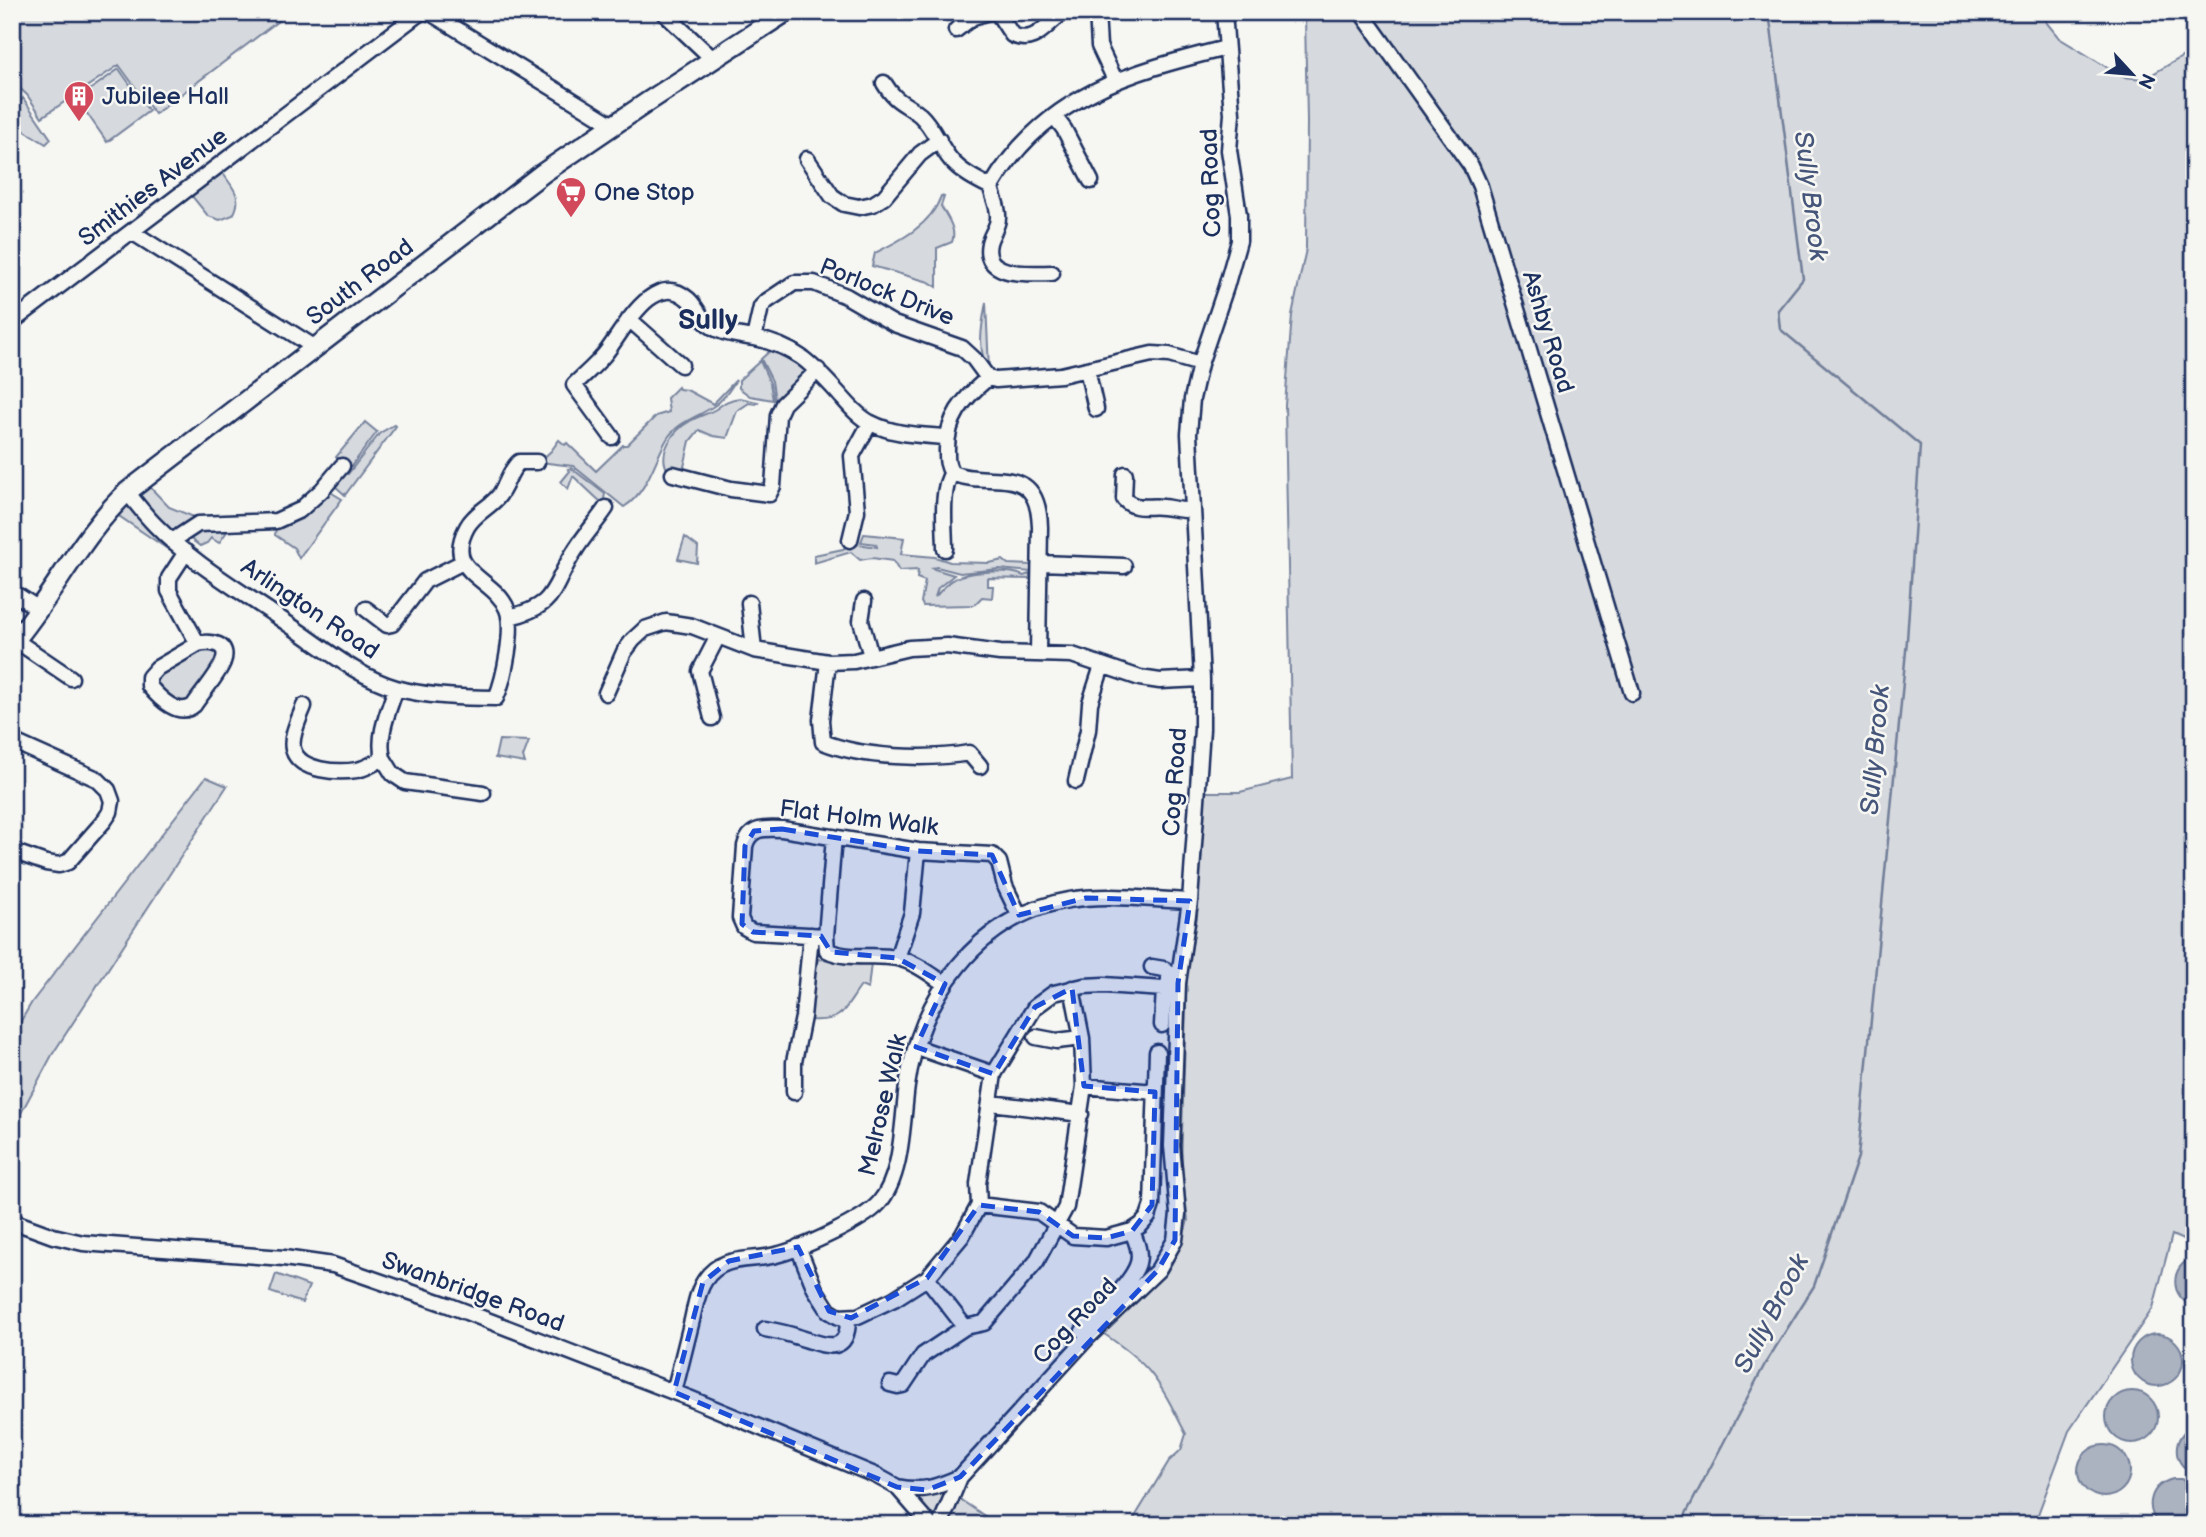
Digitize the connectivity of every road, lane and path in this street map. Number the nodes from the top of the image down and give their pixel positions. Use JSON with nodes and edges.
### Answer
{"nodes":[{"id":1,"x":421,"y":12,"type":"edge"},
{"id":2,"x":429,"y":12,"type":"edge"},
{"id":3,"x":663,"y":12,"type":"edge"},
{"id":4,"x":786,"y":12,"type":"edge"},
{"id":5,"x":988,"y":12,"type":"edge"},
{"id":6,"x":997,"y":12,"type":"edge"},
{"id":7,"x":1064,"y":12,"type":"edge"},
{"id":8,"x":1097,"y":12,"type":"edge"},
{"id":9,"x":1224,"y":12,"type":"edge"},
{"id":10,"x":1361,"y":12,"type":"edge"},
{"id":11,"x":956,"y":30,"type":"dead end"},
{"id":12,"x":1226,"y":48,"type":"junction"},
{"id":13,"x":714,"y":60,"type":"junction"},
{"id":14,"x":1115,"y":80,"type":"junction"},
{"id":15,"x":884,"y":83,"type":"dead end"},
{"id":16,"x":1054,"y":116,"type":"junction"},
{"id":17,"x":612,"y":125,"type":"junction"},
{"id":18,"x":939,"y":140,"type":"junction"},
{"id":19,"x":807,"y":159,"type":"dead end"},
{"id":20,"x":1091,"y":181,"type":"dead end"},
{"id":21,"x":991,"y":187,"type":"junction"},
{"id":22,"x":132,"y":232,"type":"junction"},
{"id":23,"x":1052,"y":273,"type":"dead end"},
{"id":24,"x":629,"y":319,"type":"junction"},
{"id":25,"x":12,"y":321,"type":"edge"},
{"id":26,"x":754,"y":338,"type":"junction"},
{"id":27,"x":314,"y":347,"type":"junction"},
{"id":28,"x":1200,"y":364,"type":"junction"},
{"id":29,"x":681,"y":365,"type":"dead end"},
{"id":30,"x":1087,"y":369,"type":"junction"},
{"id":31,"x":818,"y":370,"type":"junction"},
{"id":32,"x":988,"y":377,"type":"junction"},
{"id":33,"x":1096,"y":409,"type":"dead end"},
{"id":34,"x":870,"y":423,"type":"junction"},
{"id":35,"x":612,"y":437,"type":"dead end"},
{"id":36,"x":946,"y":437,"type":"junction"},
{"id":37,"x":537,"y":463,"type":"dead end"},
{"id":38,"x":342,"y":466,"type":"dead end"},
{"id":39,"x":952,"y":473,"type":"junction"},
{"id":40,"x":673,"y":474,"type":"dead end"},
{"id":41,"x":1125,"y":474,"type":"dead end"},
{"id":42,"x":127,"y":492,"type":"junction"},
{"id":43,"x":607,"y":508,"type":"dead end"},
{"id":44,"x":1192,"y":510,"type":"junction"},
{"id":45,"x":850,"y":540,"type":"dead end"},
{"id":46,"x":172,"y":541,"type":"junction"},
{"id":47,"x":945,"y":549,"type":"dead end"},
{"id":48,"x":186,"y":552,"type":"junction"},
{"id":49,"x":463,"y":562,"type":"junction"},
{"id":50,"x":1040,"y":563,"type":"junction"},
{"id":51,"x":1124,"y":566,"type":"dead end"},
{"id":52,"x":12,"y":592,"type":"edge"},
{"id":53,"x":864,"y":601,"type":"dead end"},
{"id":54,"x":750,"y":603,"type":"dead end"},
{"id":55,"x":39,"y":609,"type":"junction"},
{"id":56,"x":366,"y":609,"type":"dead end"},
{"id":57,"x":509,"y":617,"type":"junction"},
{"id":58,"x":717,"y":638,"type":"junction"},
{"id":59,"x":14,"y":642,"type":"edge"},
{"id":60,"x":198,"y":644,"type":"junction"},
{"id":61,"x":754,"y":650,"type":"junction"},
{"id":62,"x":1038,"y":653,"type":"junction"},
{"id":63,"x":871,"y":656,"type":"junction"},
{"id":64,"x":828,"y":662,"type":"junction"},
{"id":65,"x":1102,"y":666,"type":"junction"},
{"id":66,"x":71,"y":678,"type":"dead end"},
{"id":67,"x":1202,"y":679,"type":"junction"},
{"id":68,"x":396,"y":688,"type":"junction"},
{"id":69,"x":606,"y":693,"type":"dead end"},
{"id":70,"x":1632,"y":694,"type":"dead end"},
{"id":71,"x":304,"y":706,"type":"dead end"},
{"id":72,"x":712,"y":718,"type":"dead end"},
{"id":73,"x":12,"y":741,"type":"edge"},
{"id":74,"x":383,"y":758,"type":"junction"},
{"id":75,"x":980,"y":766,"type":"dead end"},
{"id":76,"x":1076,"y":781,"type":"dead end"},
{"id":77,"x":483,"y":793,"type":"dead end"},
{"id":78,"x":835,"y":837,"type":"junction"},
{"id":79,"x":12,"y":851,"type":"edge"},
{"id":80,"x":918,"y":851,"type":"junction"},
{"id":81,"x":1190,"y":901,"type":"junction"},
{"id":82,"x":1019,"y":915,"type":"junction"},
{"id":83,"x":818,"y":936,"type":"junction"},
{"id":84,"x":897,"y":958,"type":"junction"},
{"id":85,"x":1152,"y":967,"type":"dead end"},
{"id":86,"x":945,"y":984,"type":"junction"},
{"id":87,"x":1072,"y":988,"type":"junction"},
{"id":88,"x":1164,"y":989,"type":"junction"},
{"id":89,"x":1162,"y":1025,"type":"dead end"},
{"id":90,"x":1036,"y":1037,"type":"dead end"},
{"id":91,"x":1082,"y":1038,"type":"junction"},
{"id":92,"x":916,"y":1047,"type":"junction"},
{"id":93,"x":1157,"y":1052,"type":"dead end"},
{"id":94,"x":994,"y":1074,"type":"junction"},
{"id":95,"x":1084,"y":1086,"type":"junction"},
{"id":96,"x":794,"y":1092,"type":"dead end"},
{"id":97,"x":1155,"y":1092,"type":"junction"},
{"id":98,"x":991,"y":1102,"type":"junction"},
{"id":99,"x":1081,"y":1114,"type":"junction"},
{"id":100,"x":979,"y":1205,"type":"junction"},
{"id":101,"x":12,"y":1221,"type":"edge"},
{"id":102,"x":1056,"y":1224,"type":"junction"},
{"id":103,"x":1132,"y":1231,"type":"junction"},
{"id":104,"x":798,"y":1247,"type":"junction"},
{"id":105,"x":927,"y":1278,"type":"junction"},
{"id":106,"x":849,"y":1317,"type":"junction"},
{"id":107,"x":965,"y":1327,"type":"junction"},
{"id":108,"x":765,"y":1329,"type":"dead end"},
{"id":109,"x":1052,"y":1366,"type":"dead end"},
{"id":110,"x":890,"y":1384,"type":"dead end"},
{"id":111,"x":674,"y":1392,"type":"junction"},
{"id":112,"x":960,"y":1477,"type":"junction"},
{"id":113,"x":897,"y":1487,"type":"junction"},
{"id":114,"x":930,"y":1525,"type":"edge"},
{"id":115,"x":940,"y":1525,"type":"edge"}],
"edges":[{"from":1,"to":22,"type":"street","name":"Smithies Avenue"},
{"from":2,"to":17,"type":"street"},
{"from":3,"to":13,"type":"street"},
{"from":4,"to":13,"type":"main road","name":"South Road"},
{"from":5,"to":11,"type":"street"},
{"from":6,"to":7,"type":"street"},
{"from":8,"to":14,"type":"street"},
{"from":9,"to":12,"type":"street","name":"Cog Road"},
{"from":10,"to":70,"type":"street","name":"Ashby Road"},
{"from":12,"to":14,"type":"street"},
{"from":12,"to":28,"type":"street","name":"Cog Road"},
{"from":13,"to":17,"type":"main road","name":"South Road"},
{"from":14,"to":16,"type":"street"},
{"from":15,"to":18,"type":"street"},
{"from":16,"to":20,"type":"street"},
{"from":16,"to":21,"type":"street"},
{"from":17,"to":27,"type":"main road","name":"South Road"},
{"from":18,"to":19,"type":"street"},
{"from":18,"to":21,"type":"street"},
{"from":21,"to":23,"type":"street"},
{"from":22,"to":25,"type":"street","name":"Smithies Avenue"},
{"from":22,"to":27,"type":"street"},
{"from":24,"to":26,"type":"street"},
{"from":24,"to":29,"type":"street"},
{"from":24,"to":35,"type":"street"},
{"from":26,"to":31,"type":"street"},
{"from":26,"to":32,"type":"street","name":"Porlock Drive"},
{"from":27,"to":42,"type":"main road","name":"South Road"},
{"from":28,"to":30,"type":"street"},
{"from":28,"to":44,"type":"street","name":"Cog Road"},
{"from":30,"to":32,"type":"street"},
{"from":30,"to":33,"type":"street"},
{"from":31,"to":34,"type":"street"},
{"from":31,"to":40,"type":"street"},
{"from":32,"to":36,"type":"street"},
{"from":34,"to":36,"type":"street"},
{"from":34,"to":45,"type":"street"},
{"from":36,"to":39,"type":"street"},
{"from":37,"to":49,"type":"street"},
{"from":38,"to":46,"type":"street"},
{"from":39,"to":47,"type":"street"},
{"from":39,"to":50,"type":"street"},
{"from":41,"to":44,"type":"street"},
{"from":42,"to":46,"type":"street","name":"Arlington Road"},
{"from":42,"to":55,"type":"main road","name":"South Road"},
{"from":43,"to":57,"type":"street"},
{"from":44,"to":67,"type":"street","name":"Cog Road"},
{"from":46,"to":48,"type":"street","name":"Arlington Road"},
{"from":48,"to":60,"type":"street"},
{"from":48,"to":68,"type":"street","name":"Arlington Road"},
{"from":49,"to":56,"type":"street"},
{"from":49,"to":57,"type":"street"},
{"from":50,"to":51,"type":"street"},
{"from":50,"to":62,"type":"street"},
{"from":52,"to":55,"type":"street"},
{"from":53,"to":63,"type":"street"},
{"from":54,"to":61,"type":"street"},
{"from":55,"to":59,"type":"main road","name":"South Road"},
{"from":57,"to":68,"type":"street","name":"Arlington Road"},
{"from":58,"to":61,"type":"street"},
{"from":58,"to":69,"type":"street"},
{"from":58,"to":72,"type":"street"},
{"from":59,"to":66,"type":"street"},
{"from":60,"to":60,"type":"street"},
{"from":61,"to":64,"type":"street"},
{"from":62,"to":63,"type":"street"},
{"from":62,"to":65,"type":"street"},
{"from":63,"to":64,"type":"street"},
{"from":64,"to":75,"type":"street"},
{"from":65,"to":67,"type":"street"},
{"from":65,"to":76,"type":"street"},
{"from":67,"to":81,"type":"street","name":"Cog Road"},
{"from":68,"to":74,"type":"street"},
{"from":71,"to":74,"type":"street"},
{"from":73,"to":79,"type":"street"},
{"from":74,"to":77,"type":"street"},
{"from":78,"to":80,"type":"street","name":"Flat Holm Walk"},
{"from":78,"to":83,"type":"street"},
{"from":78,"to":83,"type":"street","name":"Flat Holm Walk"},
{"from":80,"to":82,"type":"street","name":"Flat Holm Walk"},
{"from":80,"to":84,"type":"street"},
{"from":81,"to":82,"type":"street","name":"Melrose Walk"},
{"from":81,"to":112,"type":"street","name":"Cog Road"},
{"from":82,"to":86,"type":"street","name":"Melrose Walk"},
{"from":83,"to":84,"type":"street"},
{"from":83,"to":96,"type":"street"},
{"from":84,"to":86,"type":"street"},
{"from":85,"to":88,"type":"street"},
{"from":86,"to":92,"type":"street","name":"Melrose Walk"},
{"from":87,"to":88,"type":"street"},
{"from":87,"to":91,"type":"street"},
{"from":87,"to":94,"type":"street"},
{"from":88,"to":89,"type":"street"},
{"from":90,"to":91,"type":"street"},
{"from":91,"to":95,"type":"street"},
{"from":92,"to":94,"type":"street"},
{"from":92,"to":104,"type":"street","name":"Melrose Walk"},
{"from":93,"to":97,"type":"street"},
{"from":94,"to":98,"type":"street"},
{"from":95,"to":97,"type":"street"},
{"from":95,"to":99,"type":"street"},
{"from":97,"to":103,"type":"street"},
{"from":98,"to":99,"type":"street"},
{"from":98,"to":100,"type":"street"},
{"from":99,"to":102,"type":"street"},
{"from":100,"to":102,"type":"street"},
{"from":100,"to":105,"type":"street"},
{"from":101,"to":111,"type":"street","name":"Swanbridge Road"},
{"from":102,"to":103,"type":"street"},
{"from":102,"to":107,"type":"street"},
{"from":103,"to":109,"type":"street"},
{"from":104,"to":106,"type":"street"},
{"from":104,"to":111,"type":"street","name":"Melrose Walk"},
{"from":105,"to":106,"type":"street"},
{"from":105,"to":107,"type":"street"},
{"from":106,"to":108,"type":"street"},
{"from":107,"to":110,"type":"street"},
{"from":111,"to":113,"type":"street","name":"Swanbridge Road"},
{"from":112,"to":113,"type":"street","name":"Cog Road"},
{"from":112,"to":115,"type":"street","name":"Cog Road"},
{"from":113,"to":114,"type":"street"}]}
